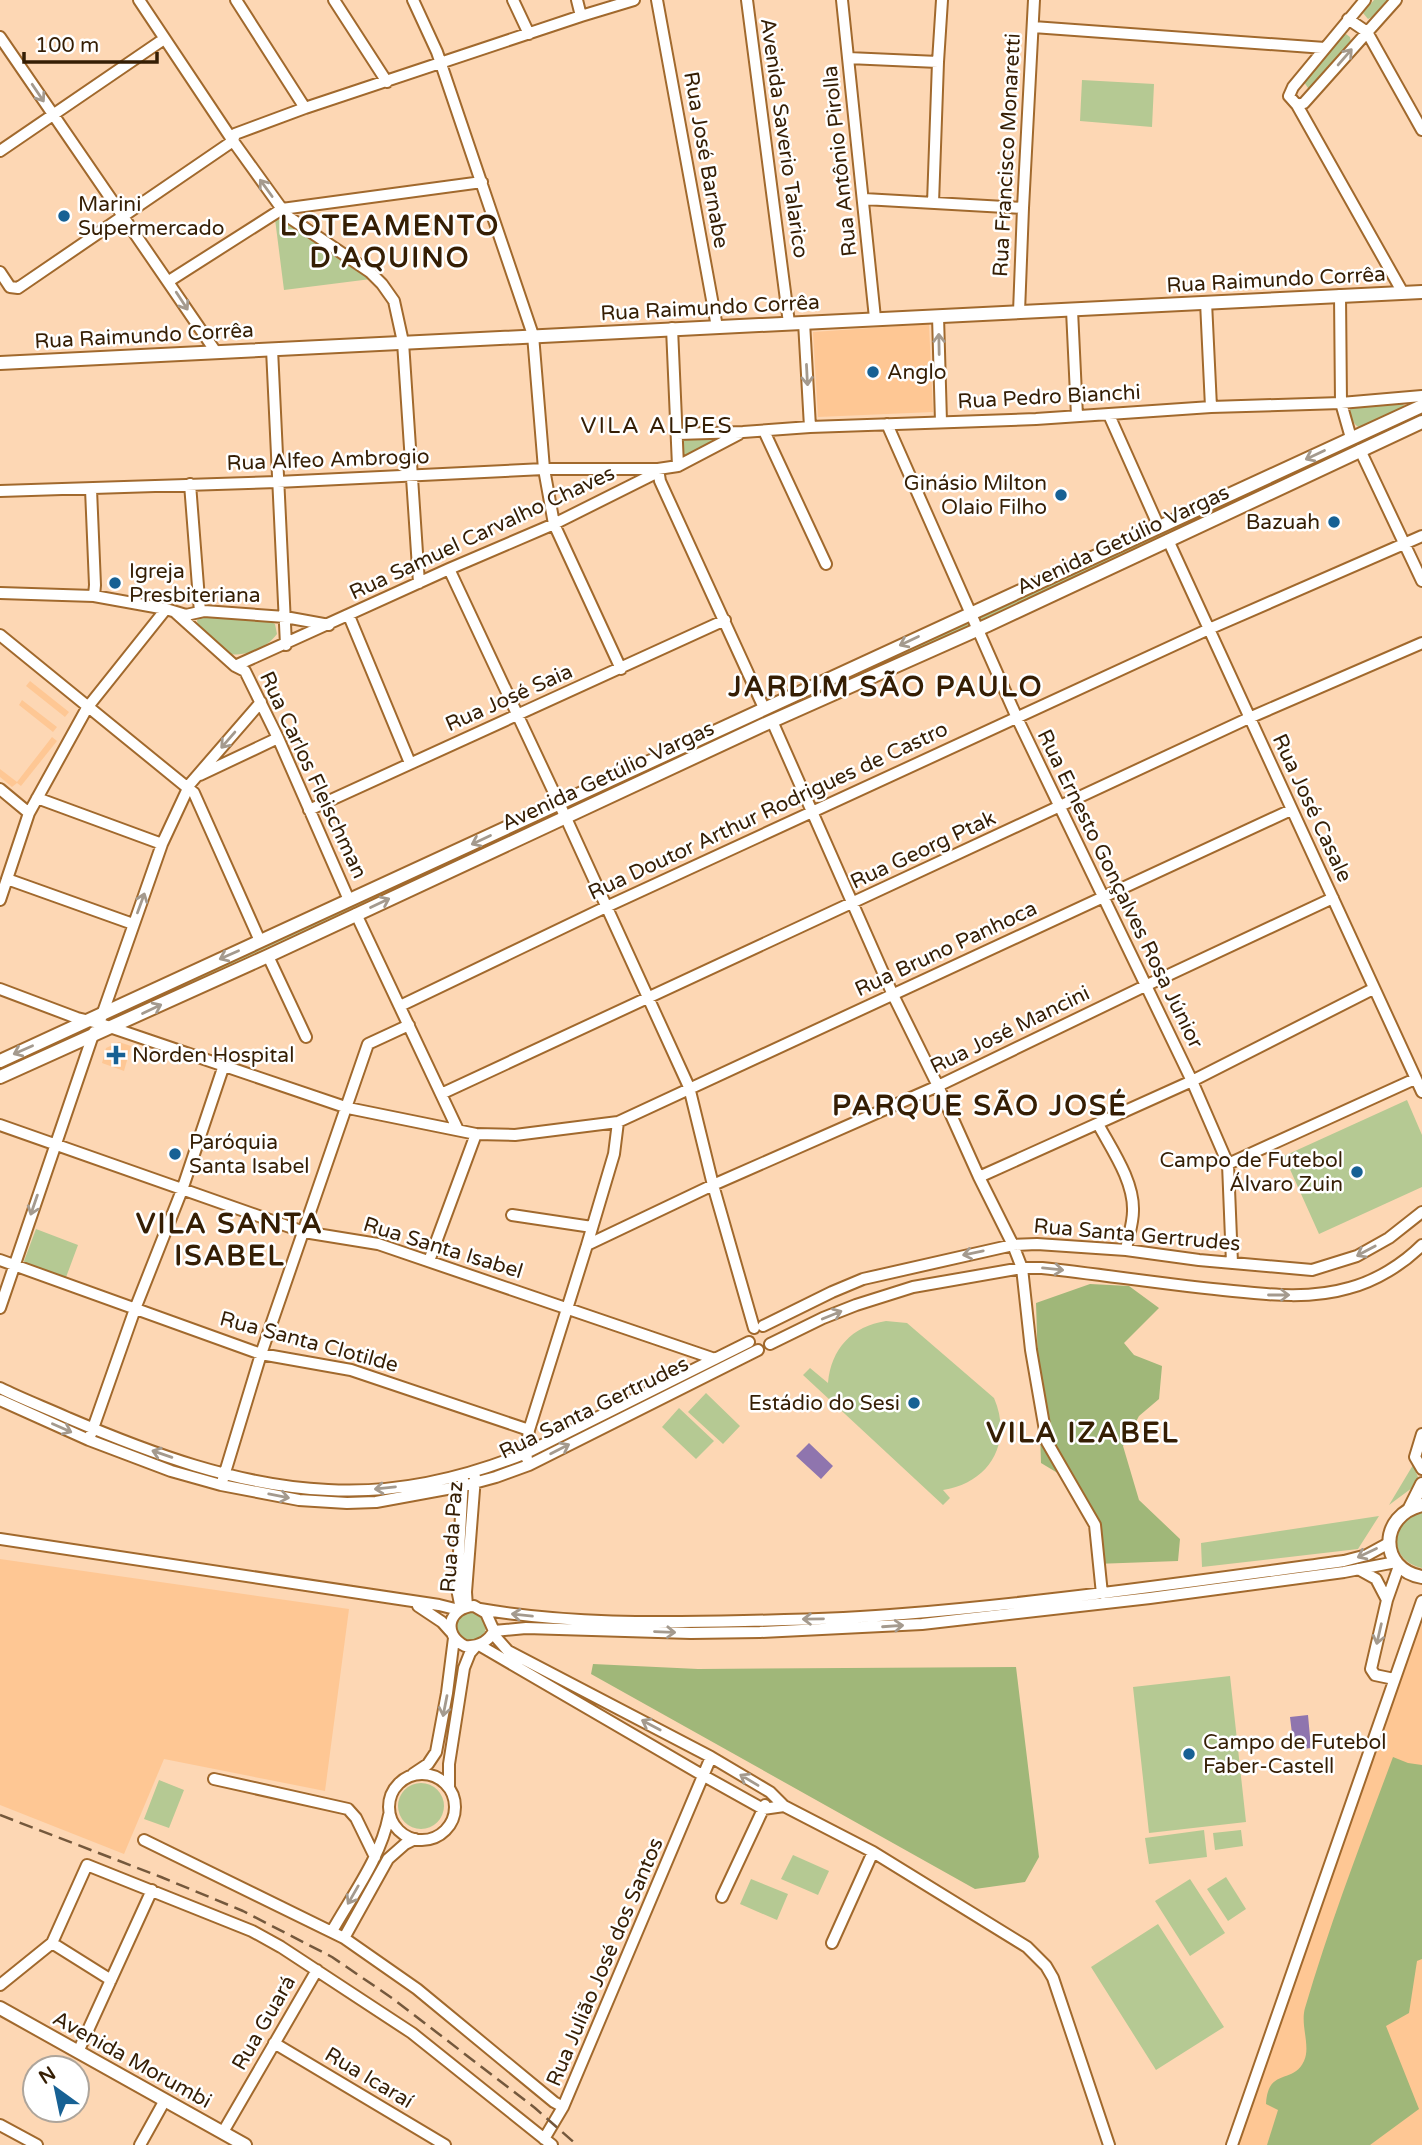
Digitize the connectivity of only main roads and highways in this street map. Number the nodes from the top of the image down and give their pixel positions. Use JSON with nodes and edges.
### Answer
{"nodes":[{"id":1,"x":1422,"y":292,"type":"edge"},
{"id":2,"x":0,"y":363,"type":"edge"},
{"id":3,"x":1422,"y":406,"type":"edge"},
{"id":4,"x":1422,"y":422,"type":"edge"},
{"id":5,"x":99,"y":1024,"type":"junction"},
{"id":6,"x":0,"y":1061,"type":"edge"},
{"id":7,"x":0,"y":1077,"type":"edge"},
{"id":8,"x":1422,"y":1484,"type":"edge"},
{"id":9,"x":1416,"y":1507,"type":"edge"},
{"id":10,"x":1422,"y":1577,"type":"edge"},
{"id":11,"x":0,"y":2008,"type":"edge"},
{"id":12,"x":245,"y":2145,"type":"edge"}],
"edges":[{"from":1,"to":2,"type":"main road","name":"Rua Raimundo Corrêa"},
{"from":3,"to":5,"type":"main road","name":"Avenida Getúlio Vargas","one_way":true},
{"from":5,"to":4,"type":"main road","name":"Avenida Getúlio Vargas","one_way":true},
{"from":5,"to":6,"type":"main road","name":"Avenida Getúlio Vargas","one_way":true},
{"from":5,"to":7,"type":"main road","name":"Avenida Getúlio Vargas"},
{"from":8,"to":9,"type":"main road"},
{"from":9,"to":10,"type":"main road"},
{"from":11,"to":12,"type":"main road","name":"Avenida Morumbi"}]}
